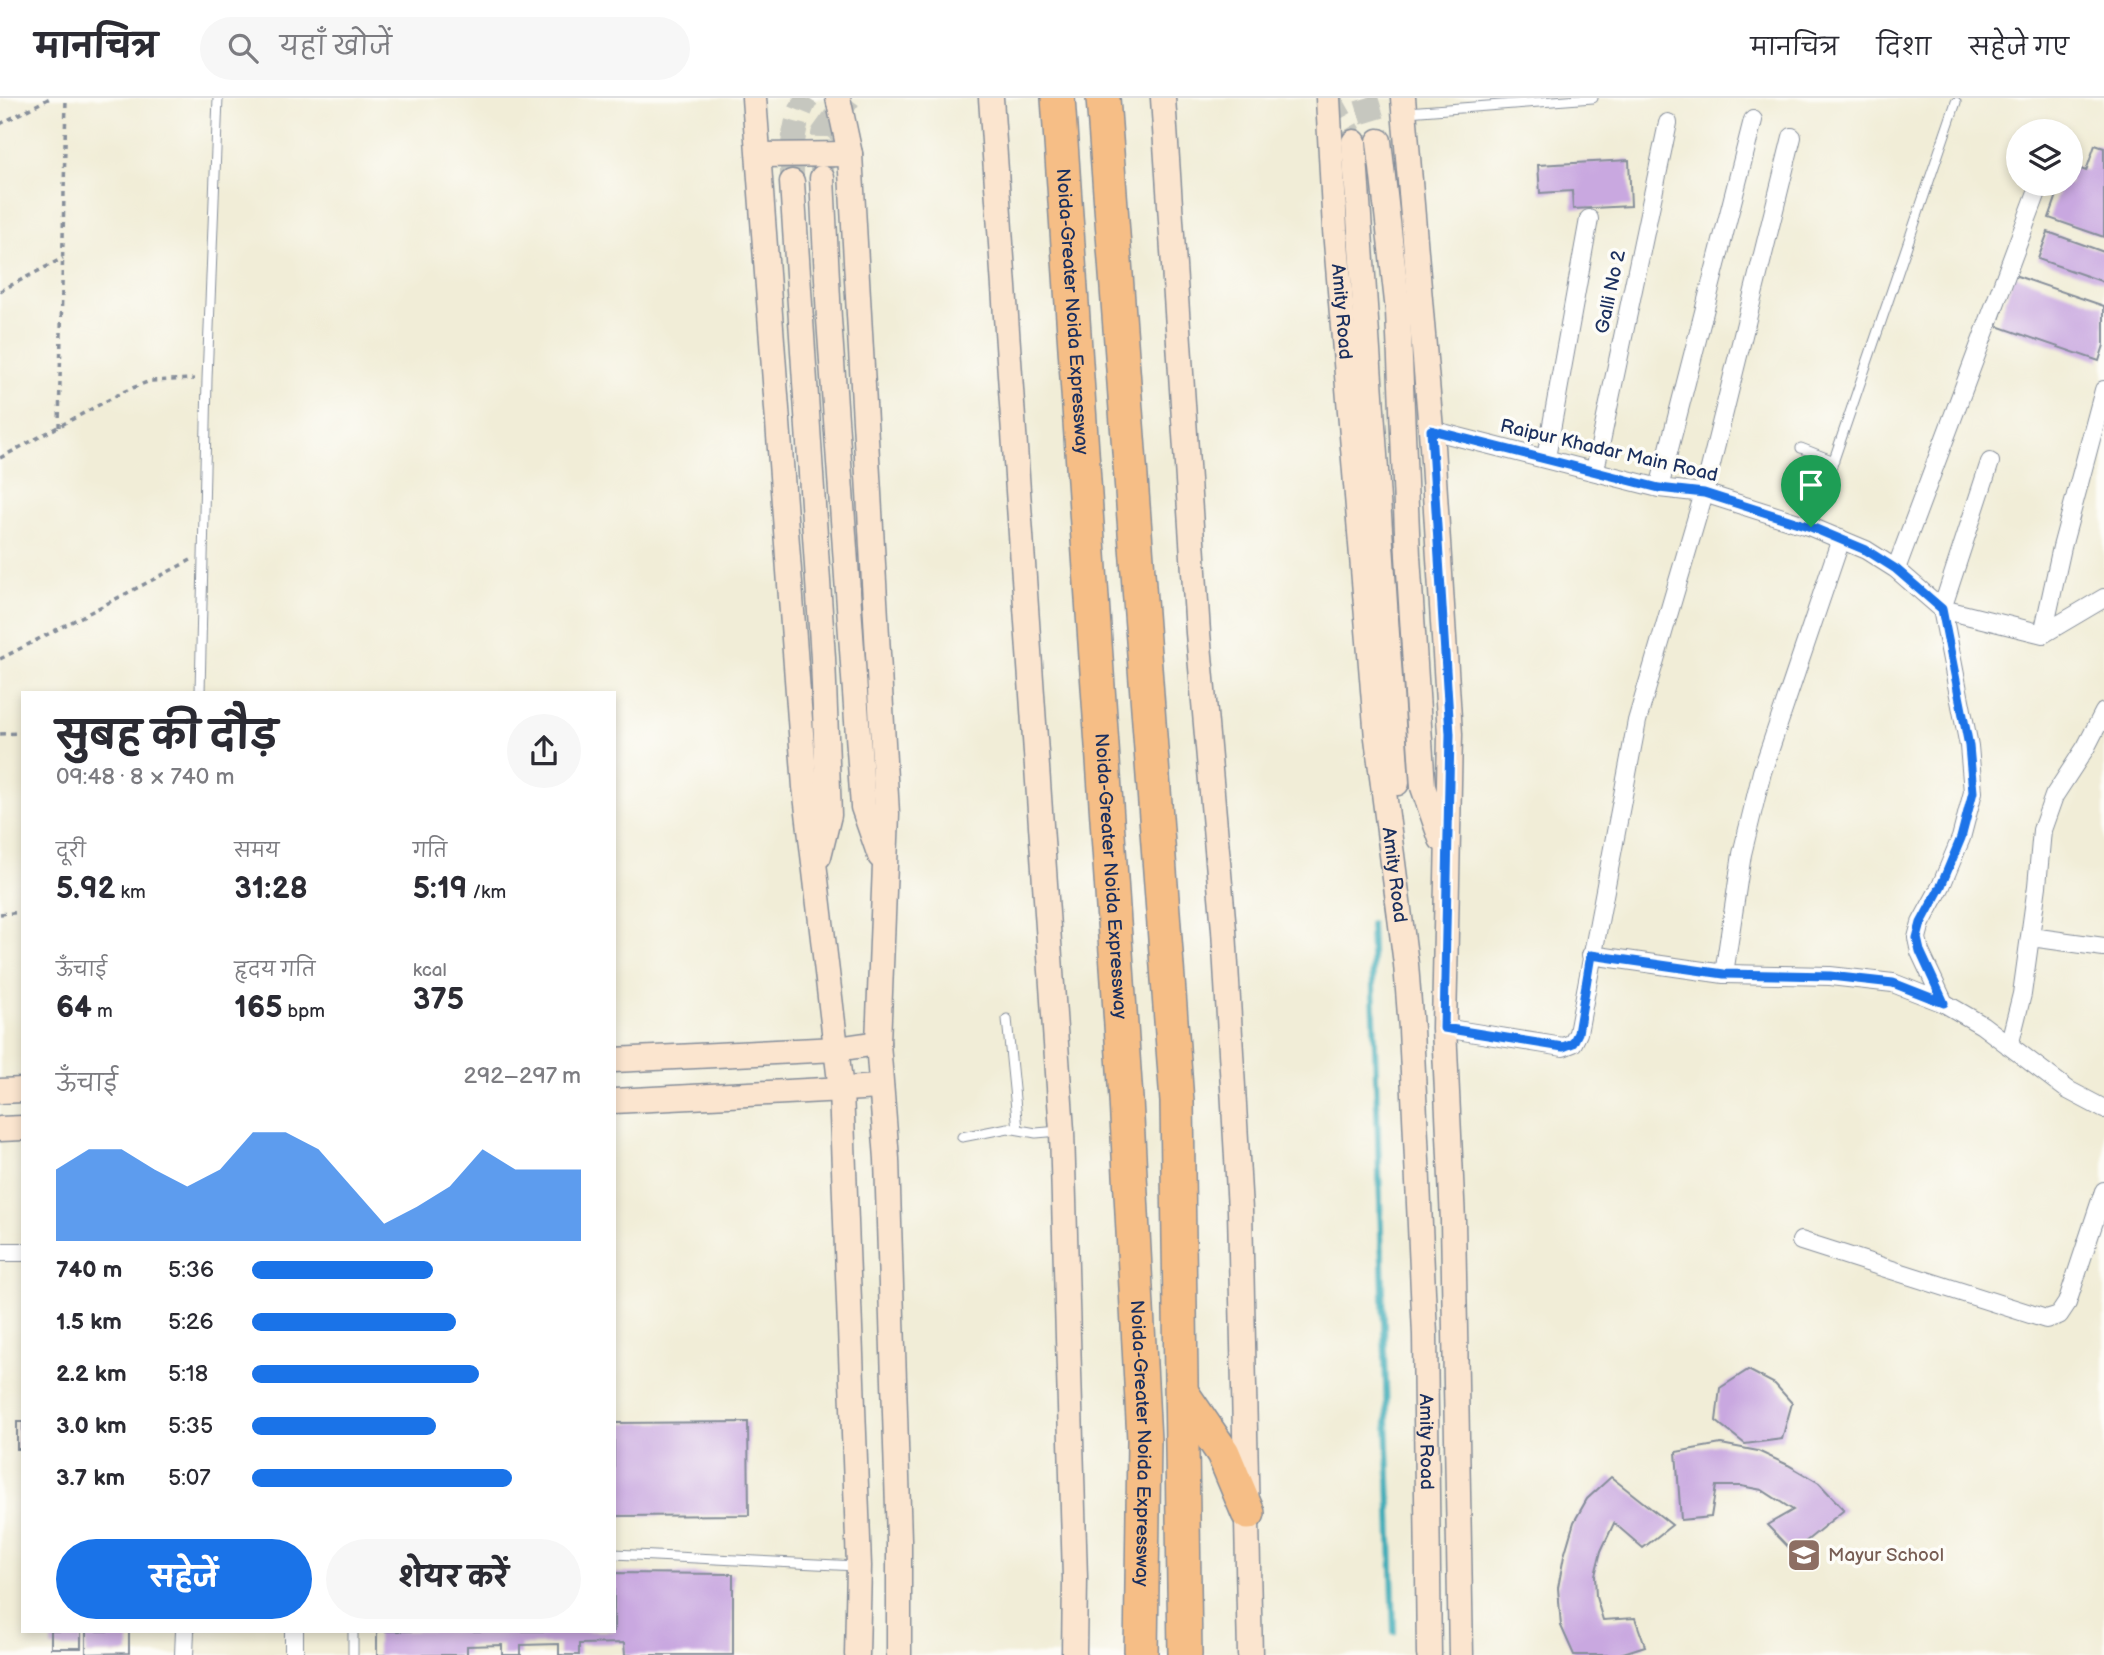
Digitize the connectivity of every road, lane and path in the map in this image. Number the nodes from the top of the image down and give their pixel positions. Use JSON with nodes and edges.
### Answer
{"nodes":[{"id":1,"x":50,"y":98,"type":"edge"},
{"id":2,"x":66,"y":98,"type":"edge"},
{"id":3,"x":218,"y":98,"type":"edge"},
{"id":4,"x":754,"y":98,"type":"edge"},
{"id":5,"x":838,"y":98,"type":"edge"},
{"id":6,"x":991,"y":98,"type":"edge"},
{"id":7,"x":1058,"y":98,"type":"edge"},
{"id":8,"x":1103,"y":98,"type":"edge"},
{"id":9,"x":1163,"y":98,"type":"edge"},
{"id":10,"x":1328,"y":98,"type":"edge"},
{"id":11,"x":1594,"y":98,"type":"edge"},
{"id":12,"x":1956,"y":102,"type":"dead end"},
{"id":13,"x":1451,"y":103,"type":"edge"},
{"id":14,"x":1404,"y":105,"type":"edge"},
{"id":15,"x":1753,"y":120,"type":"dead end"},
{"id":16,"x":1668,"y":123,"type":"dead end"},
{"id":17,"x":0,"y":124,"type":"edge"},
{"id":18,"x":1792,"y":137,"type":"dead end"},
{"id":19,"x":1379,"y":141,"type":"tunnel mouth"},
{"id":20,"x":1354,"y":142,"type":"tunnel mouth"},
{"id":21,"x":759,"y":155,"type":"junction"},
{"id":22,"x":850,"y":155,"type":"junction"},
{"id":23,"x":822,"y":178,"type":"tunnel mouth"},
{"id":24,"x":792,"y":182,"type":"tunnel mouth"},
{"id":25,"x":2036,"y":196,"type":"edge"},
{"id":26,"x":1589,"y":219,"type":"dead end"},
{"id":27,"x":63,"y":258,"type":"junction"},
{"id":28,"x":0,"y":291,"type":"edge"},
{"id":29,"x":207,"y":379,"type":"junction"},
{"id":30,"x":2104,"y":390,"type":"edge"},
{"id":31,"x":59,"y":427,"type":"junction"},
{"id":32,"x":1431,"y":430,"type":"junction"},
{"id":33,"x":1801,"y":448,"type":"dead end"},
{"id":34,"x":0,"y":458,"type":"edge"},
{"id":35,"x":1546,"y":458,"type":"junction"},
{"id":36,"x":1834,"y":461,"type":"junction"},
{"id":37,"x":1990,"y":462,"type":"dead end"},
{"id":38,"x":1595,"y":470,"type":"junction"},
{"id":39,"x":1659,"y":488,"type":"junction"},
{"id":40,"x":1704,"y":493,"type":"junction"},
{"id":41,"x":1811,"y":527,"type":"junction"},
{"id":42,"x":1841,"y":539,"type":"junction"},
{"id":43,"x":202,"y":553,"type":"junction"},
{"id":44,"x":1896,"y":569,"type":"junction"},
{"id":45,"x":2104,"y":598,"type":"edge"},
{"id":46,"x":1942,"y":609,"type":"junction"},
{"id":47,"x":2043,"y":634,"type":"junction"},
{"id":48,"x":0,"y":659,"type":"edge"},
{"id":49,"x":200,"y":691,"type":"edge"},
{"id":50,"x":2104,"y":712,"type":"edge"},
{"id":51,"x":21,"y":733,"type":"edge"},
{"id":52,"x":0,"y":734,"type":"edge"},
{"id":53,"x":1390,"y":840,"type":"junction"},
{"id":54,"x":1447,"y":856,"type":"junction"},
{"id":55,"x":885,"y":872,"type":"junction"},
{"id":56,"x":815,"y":874,"type":"junction"},
{"id":57,"x":21,"y":912,"type":"edge"},
{"id":58,"x":0,"y":914,"type":"edge"},
{"id":59,"x":2031,"y":937,"type":"junction"},
{"id":60,"x":2104,"y":947,"type":"edge"},
{"id":61,"x":1591,"y":955,"type":"junction"},
{"id":62,"x":1724,"y":974,"type":"junction"},
{"id":63,"x":1944,"y":1003,"type":"junction"},
{"id":64,"x":1007,"y":1019,"type":"dead end"},
{"id":65,"x":1444,"y":1028,"type":"junction"},
{"id":66,"x":878,"y":1043,"type":"junction"},
{"id":67,"x":2009,"y":1046,"type":"junction"},
{"id":68,"x":837,"y":1049,"type":"junction"},
{"id":69,"x":616,"y":1060,"type":"edge"},
{"id":70,"x":881,"y":1087,"type":"junction"},
{"id":71,"x":21,"y":1090,"type":"edge"},
{"id":72,"x":841,"y":1090,"type":"junction"},
{"id":73,"x":0,"y":1091,"type":"edge"},
{"id":74,"x":616,"y":1101,"type":"edge"},
{"id":75,"x":2104,"y":1109,"type":"edge"},
{"id":76,"x":21,"y":1128,"type":"edge"},
{"id":77,"x":0,"y":1129,"type":"edge"},
{"id":78,"x":1018,"y":1129,"type":"junction"},
{"id":79,"x":1062,"y":1131,"type":"junction"},
{"id":80,"x":962,"y":1137,"type":"dead end"},
{"id":81,"x":2104,"y":1191,"type":"edge"},
{"id":82,"x":1801,"y":1241,"type":"dead end"},
{"id":83,"x":0,"y":1252,"type":"edge"},
{"id":84,"x":21,"y":1252,"type":"edge"},
{"id":85,"x":1182,"y":1393,"type":"junction"},
{"id":86,"x":1248,"y":1513,"type":"junction"},
{"id":87,"x":616,"y":1554,"type":"edge"},
{"id":88,"x":859,"y":1566,"type":"junction"},
{"id":89,"x":185,"y":1633,"type":"edge"},
{"id":90,"x":294,"y":1633,"type":"edge"},
{"id":91,"x":354,"y":1633,"type":"edge"},
{"id":92,"x":184,"y":1655,"type":"edge"},
{"id":93,"x":294,"y":1655,"type":"edge"},
{"id":94,"x":353,"y":1655,"type":"edge"},
{"id":95,"x":857,"y":1655,"type":"edge"},
{"id":96,"x":899,"y":1655,"type":"edge"},
{"id":97,"x":1074,"y":1655,"type":"edge"},
{"id":98,"x":1142,"y":1655,"type":"edge"},
{"id":99,"x":1185,"y":1655,"type":"edge"},
{"id":100,"x":1250,"y":1655,"type":"edge"},
{"id":101,"x":1429,"y":1655,"type":"edge"},
{"id":102,"x":1461,"y":1655,"type":"edge"}],
"edges":[{"from":1,"to":17,"type":"path"},
{"from":2,"to":27,"type":"path"},
{"from":3,"to":29,"type":"lane"},
{"from":4,"to":21,"type":"street"},
{"from":5,"to":22,"type":"street"},
{"from":6,"to":79,"type":"street"},
{"from":7,"to":98,"type":"highway","name":"Noida-Greater Noida Expressway"},
{"from":8,"to":85,"type":"highway"},
{"from":9,"to":86,"type":"street"},
{"from":10,"to":53,"type":"street","name":"Amity Road"},
{"from":11,"to":13,"type":"lane"},
{"from":12,"to":36,"type":"lane"},
{"from":13,"to":14,"type":"lane"},
{"from":14,"to":32,"type":"street","name":"Amity Road"},
{"from":15,"to":39,"type":"street"},
{"from":16,"to":38,"type":"street","name":"Galli No 2"},
{"from":18,"to":40,"type":"street"},
{"from":19,"to":54,"type":"street"},
{"from":20,"to":53,"type":"street"},
{"from":21,"to":22,"type":"street"},
{"from":21,"to":56,"type":"street"},
{"from":22,"to":55,"type":"street"},
{"from":23,"to":55,"type":"street"},
{"from":24,"to":56,"type":"street"},
{"from":25,"to":44,"type":"street"},
{"from":26,"to":35,"type":"street"},
{"from":27,"to":28,"type":"path"},
{"from":27,"to":31,"type":"path"},
{"from":29,"to":31,"type":"path"},
{"from":29,"to":43,"type":"lane"},
{"from":30,"to":47,"type":"street"},
{"from":31,"to":34,"type":"path"},
{"from":32,"to":35,"type":"street","name":"Raipur Khadar Main Road"},
{"from":32,"to":54,"type":"street","name":"Amity Road"},
{"from":33,"to":36,"type":"lane"},
{"from":35,"to":38,"type":"street","name":"Raipur Khadar Main Road"},
{"from":36,"to":41,"type":"lane"},
{"from":37,"to":46,"type":"street"},
{"from":38,"to":39,"type":"street","name":"Raipur Khadar Main Road"},
{"from":39,"to":40,"type":"street","name":"Raipur Khadar Main Road"},
{"from":40,"to":41,"type":"street","name":"Raipur Khadar Main Road"},
{"from":40,"to":61,"type":"street"},
{"from":41,"to":42,"type":"street","name":"Raipur Khadar Main Road"},
{"from":42,"to":44,"type":"street","name":"Raipur Khadar Main Road"},
{"from":42,"to":62,"type":"street"},
{"from":43,"to":48,"type":"path"},
{"from":43,"to":49,"type":"lane"},
{"from":44,"to":46,"type":"street","name":"Raipur Khadar Main Road"},
{"from":45,"to":47,"type":"street"},
{"from":46,"to":47,"type":"street"},
{"from":46,"to":63,"type":"street"},
{"from":50,"to":59,"type":"street"},
{"from":51,"to":52,"type":"path"},
{"from":53,"to":101,"type":"street","name":"Amity Road"},
{"from":54,"to":65,"type":"street","name":"Amity Road"},
{"from":55,"to":66,"type":"street"},
{"from":56,"to":68,"type":"street"},
{"from":57,"to":58,"type":"path"},
{"from":59,"to":60,"type":"street"},
{"from":59,"to":67,"type":"street"},
{"from":61,"to":62,"type":"street"},
{"from":61,"to":65,"type":"street"},
{"from":62,"to":63,"type":"street"},
{"from":63,"to":67,"type":"street"},
{"from":64,"to":78,"type":"lane"},
{"from":65,"to":102,"type":"street","name":"Amity Road"},
{"from":66,"to":68,"type":"street"},
{"from":66,"to":70,"type":"street"},
{"from":67,"to":75,"type":"street"},
{"from":68,"to":69,"type":"street"},
{"from":68,"to":72,"type":"street"},
{"from":70,"to":72,"type":"street"},
{"from":70,"to":96,"type":"street"},
{"from":71,"to":73,"type":"street"},
{"from":72,"to":74,"type":"street"},
{"from":72,"to":88,"type":"street"},
{"from":76,"to":77,"type":"street"},
{"from":78,"to":79,"type":"lane"},
{"from":78,"to":80,"type":"lane"},
{"from":79,"to":97,"type":"street"},
{"from":81,"to":82,"type":"street"},
{"from":83,"to":84,"type":"street"},
{"from":85,"to":86,"type":"highway"},
{"from":85,"to":99,"type":"highway"},
{"from":86,"to":100,"type":"street"},
{"from":87,"to":88,"type":"lane"},
{"from":88,"to":95,"type":"street"},
{"from":89,"to":92,"type":"street"},
{"from":90,"to":93,"type":"street"},
{"from":91,"to":94,"type":"lane"}]}
